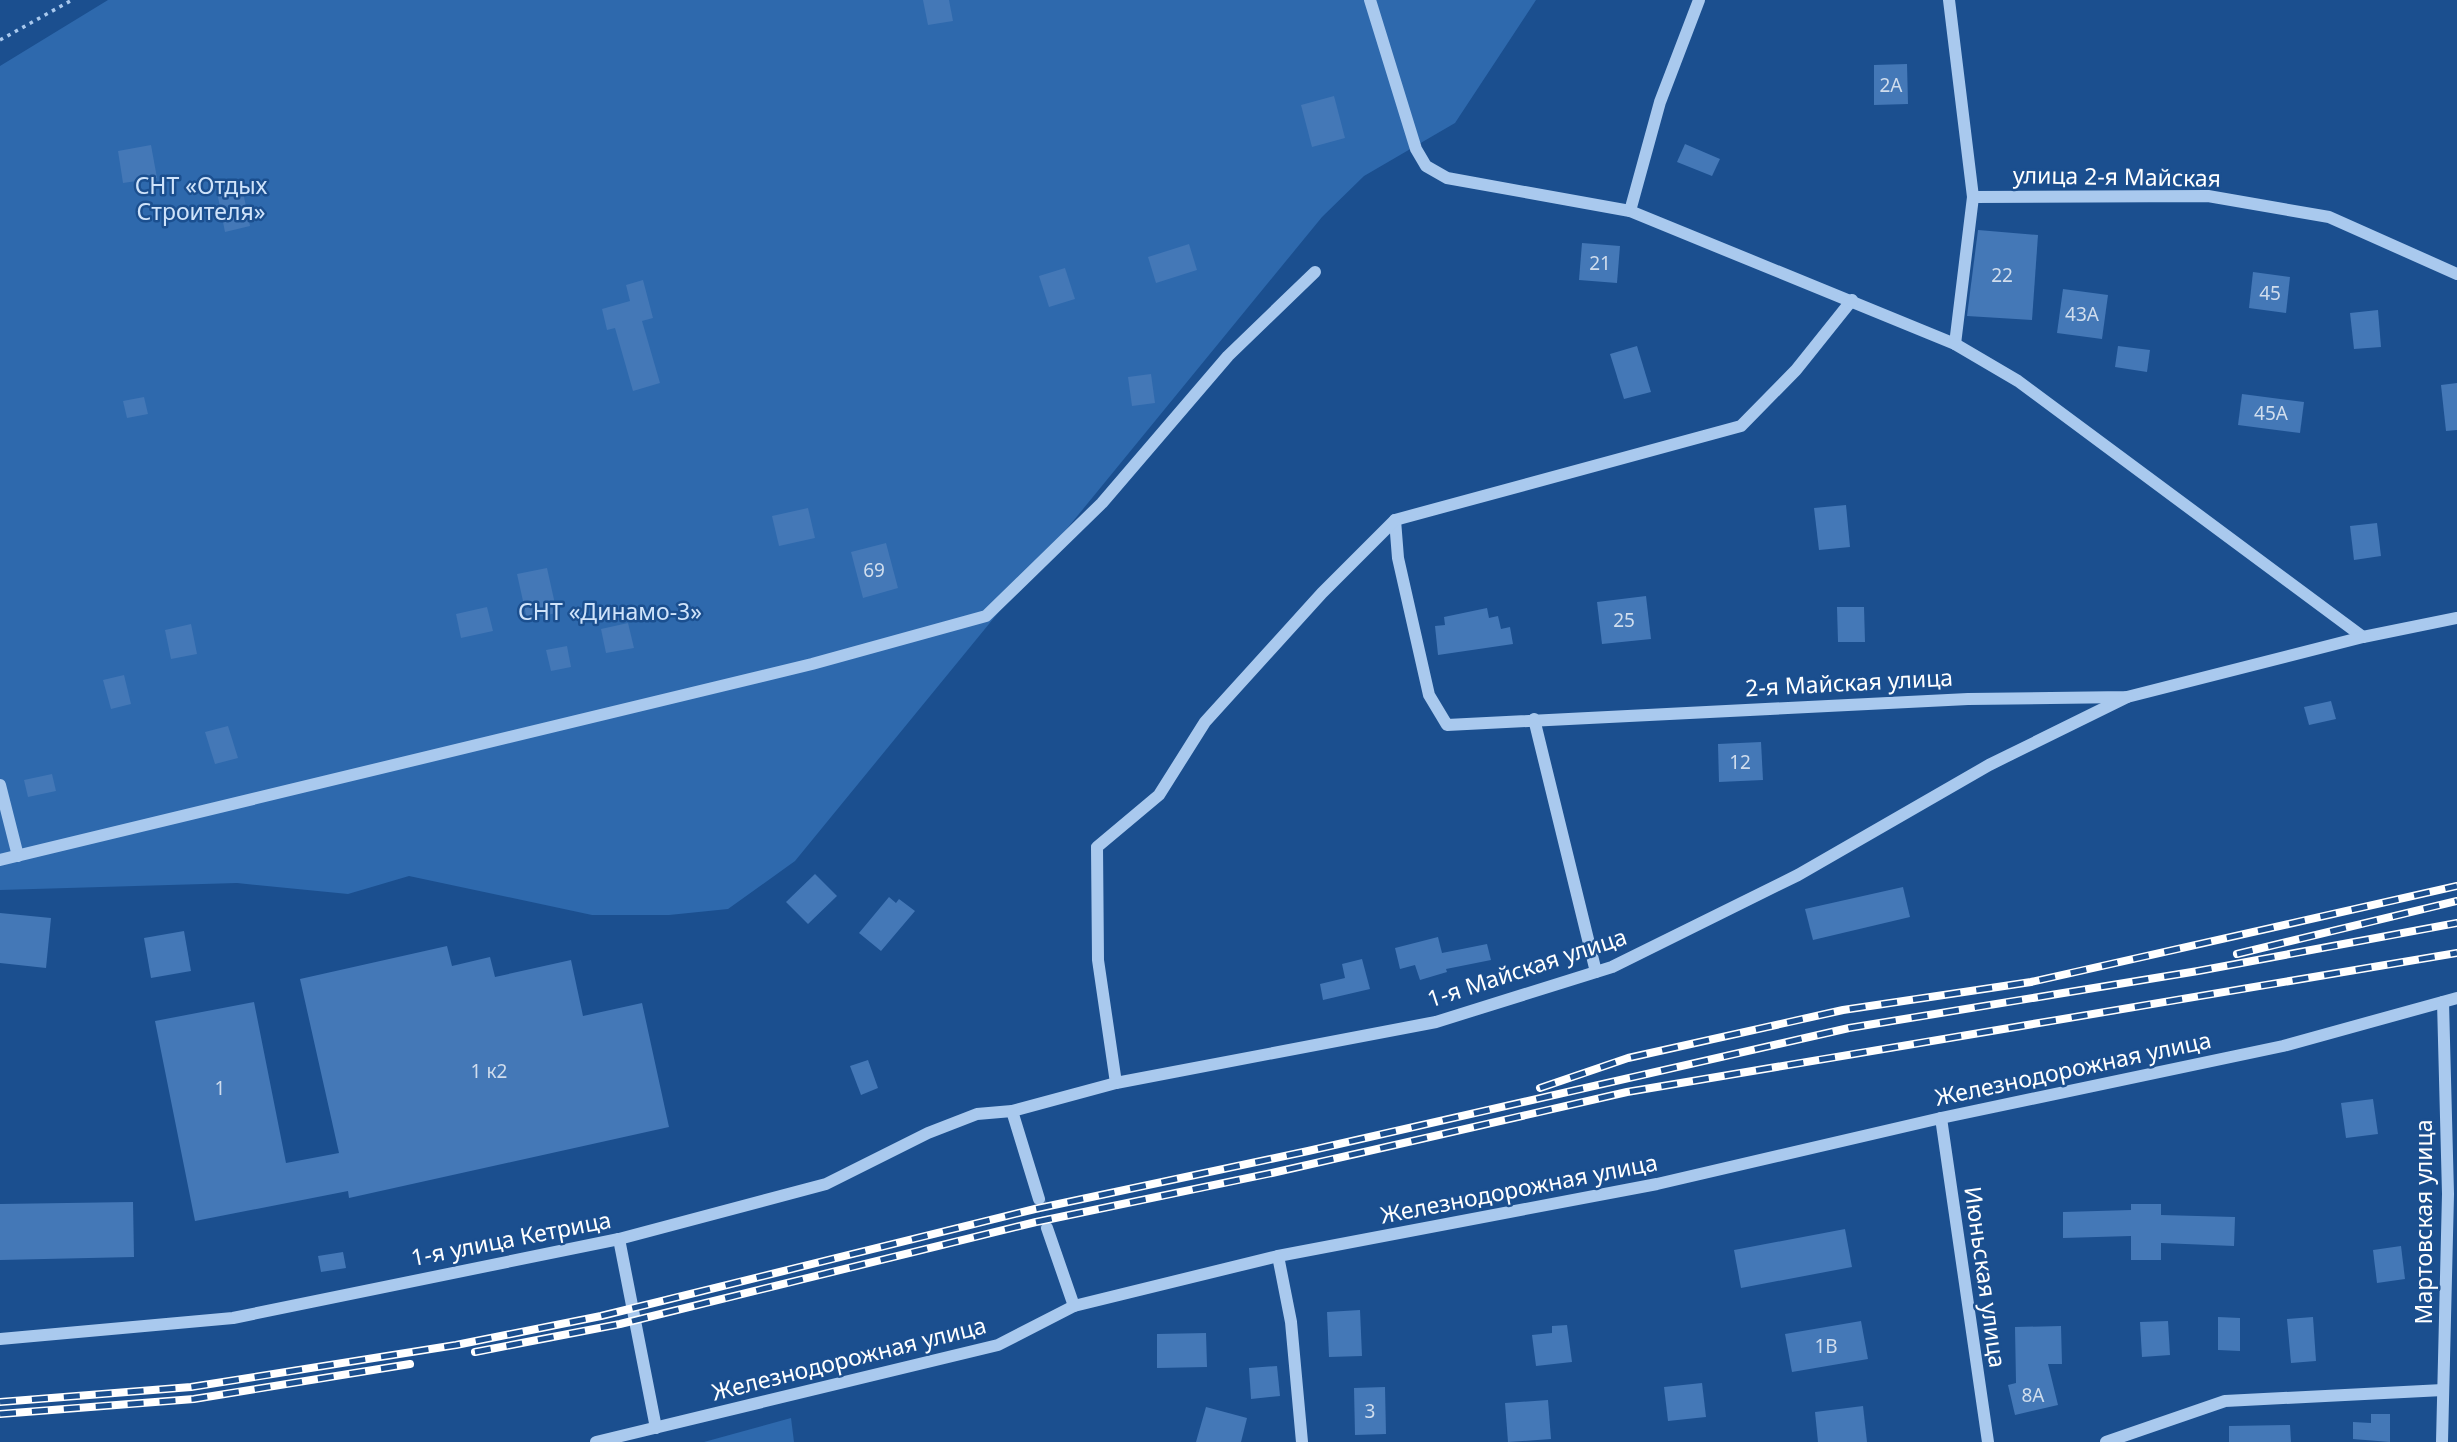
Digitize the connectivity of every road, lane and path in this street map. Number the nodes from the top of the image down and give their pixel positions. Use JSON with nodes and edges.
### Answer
{"nodes":[{"id":1,"x":72,"y":0,"type":"edge"},
{"id":2,"x":1370,"y":0,"type":"edge"},
{"id":3,"x":1699,"y":0,"type":"edge"},
{"id":4,"x":1949,"y":0,"type":"edge"},
{"id":5,"x":0,"y":40,"type":"edge"},
{"id":6,"x":1973,"y":197,"type":"junction"},
{"id":7,"x":1630,"y":211,"type":"junction"},
{"id":8,"x":1315,"y":272,"type":"dead end"},
{"id":9,"x":2457,"y":274,"type":"edge"},
{"id":10,"x":1852,"y":300,"type":"junction"},
{"id":11,"x":1955,"y":344,"type":"junction"},
{"id":12,"x":1395,"y":520,"type":"junction"},
{"id":13,"x":2457,"y":618,"type":"edge"},
{"id":14,"x":2363,"y":637,"type":"junction"},
{"id":15,"x":2127,"y":697,"type":"junction"},
{"id":16,"x":1534,"y":719,"type":"junction"},
{"id":17,"x":0,"y":785,"type":"edge"},
{"id":18,"x":18,"y":856,"type":"junction"},
{"id":19,"x":0,"y":860,"type":"edge"},
{"id":20,"x":1596,"y":972,"type":"junction"},
{"id":21,"x":2457,"y":998,"type":"edge"},
{"id":22,"x":2442,"y":1002,"type":"junction"},
{"id":23,"x":1116,"y":1083,"type":"junction"},
{"id":24,"x":1012,"y":1111,"type":"junction"},
{"id":25,"x":1941,"y":1118,"type":"junction"},
{"id":26,"x":2453,"y":1194,"type":"edge"},
{"id":27,"x":1039,"y":1199,"type":"tunnel mouth"},
{"id":28,"x":1047,"y":1228,"type":"tunnel mouth"},
{"id":29,"x":619,"y":1240,"type":"junction"},
{"id":30,"x":1278,"y":1256,"type":"junction"},
{"id":31,"x":1074,"y":1306,"type":"junction"},
{"id":32,"x":0,"y":1339,"type":"edge"},
{"id":33,"x":2443,"y":1390,"type":"junction"},
{"id":34,"x":656,"y":1428,"type":"junction"},
{"id":35,"x":596,"y":1442,"type":"edge"},
{"id":36,"x":1302,"y":1442,"type":"edge"},
{"id":37,"x":1988,"y":1442,"type":"edge"},
{"id":38,"x":2106,"y":1442,"type":"edge"},
{"id":39,"x":2442,"y":1442,"type":"edge"}],
"edges":[{"from":1,"to":5,"type":"path"},
{"from":2,"to":7,"type":"street"},
{"from":3,"to":7,"type":"street"},
{"from":4,"to":6,"type":"street"},
{"from":6,"to":9,"type":"street","name":"улица 2-я Майская"},
{"from":6,"to":11,"type":"street"},
{"from":7,"to":10,"type":"street"},
{"from":8,"to":18,"type":"street"},
{"from":10,"to":11,"type":"street"},
{"from":10,"to":12,"type":"street"},
{"from":11,"to":14,"type":"street"},
{"from":12,"to":16,"type":"street","name":"2-я Майская улица"},
{"from":12,"to":23,"type":"street"},
{"from":13,"to":14,"type":"street","name":"2-я Майская улица"},
{"from":14,"to":15,"type":"street","name":"2-я Майская улица"},
{"from":15,"to":16,"type":"street","name":"2-я Майская улица"},
{"from":15,"to":20,"type":"street","name":"1-я Майская улица"},
{"from":16,"to":20,"type":"street"},
{"from":17,"to":18,"type":"street"},
{"from":18,"to":19,"type":"street"},
{"from":20,"to":23,"type":"street","name":"1-я Майская улица"},
{"from":21,"to":22,"type":"street","name":"Железнодорожная улица"},
{"from":22,"to":25,"type":"street","name":"Железнодорожная улица"},
{"from":22,"to":26,"type":"street","name":"Мартовская улица"},
{"from":23,"to":24,"type":"street","name":"1-я Майская улица"},
{"from":24,"to":27,"type":"street"},
{"from":24,"to":29,"type":"street","name":"1-я улица Кетрица"},
{"from":25,"to":30,"type":"street","name":"Железнодорожная улица"},
{"from":25,"to":37,"type":"street","name":"Июньская улица"},
{"from":26,"to":33,"type":"street","name":"Мартовская улица"},
{"from":28,"to":31,"type":"street"},
{"from":29,"to":32,"type":"street","name":"1-я улица Кетрица"},
{"from":29,"to":34,"type":"street"},
{"from":30,"to":31,"type":"street","name":"Железнодорожная улица"},
{"from":30,"to":36,"type":"street"},
{"from":31,"to":34,"type":"street","name":"Железнодорожная улица"},
{"from":33,"to":38,"type":"street"},
{"from":33,"to":39,"type":"street","name":"Мартовская улица"},
{"from":34,"to":35,"type":"street","name":"Железнодорожная улица"}]}
